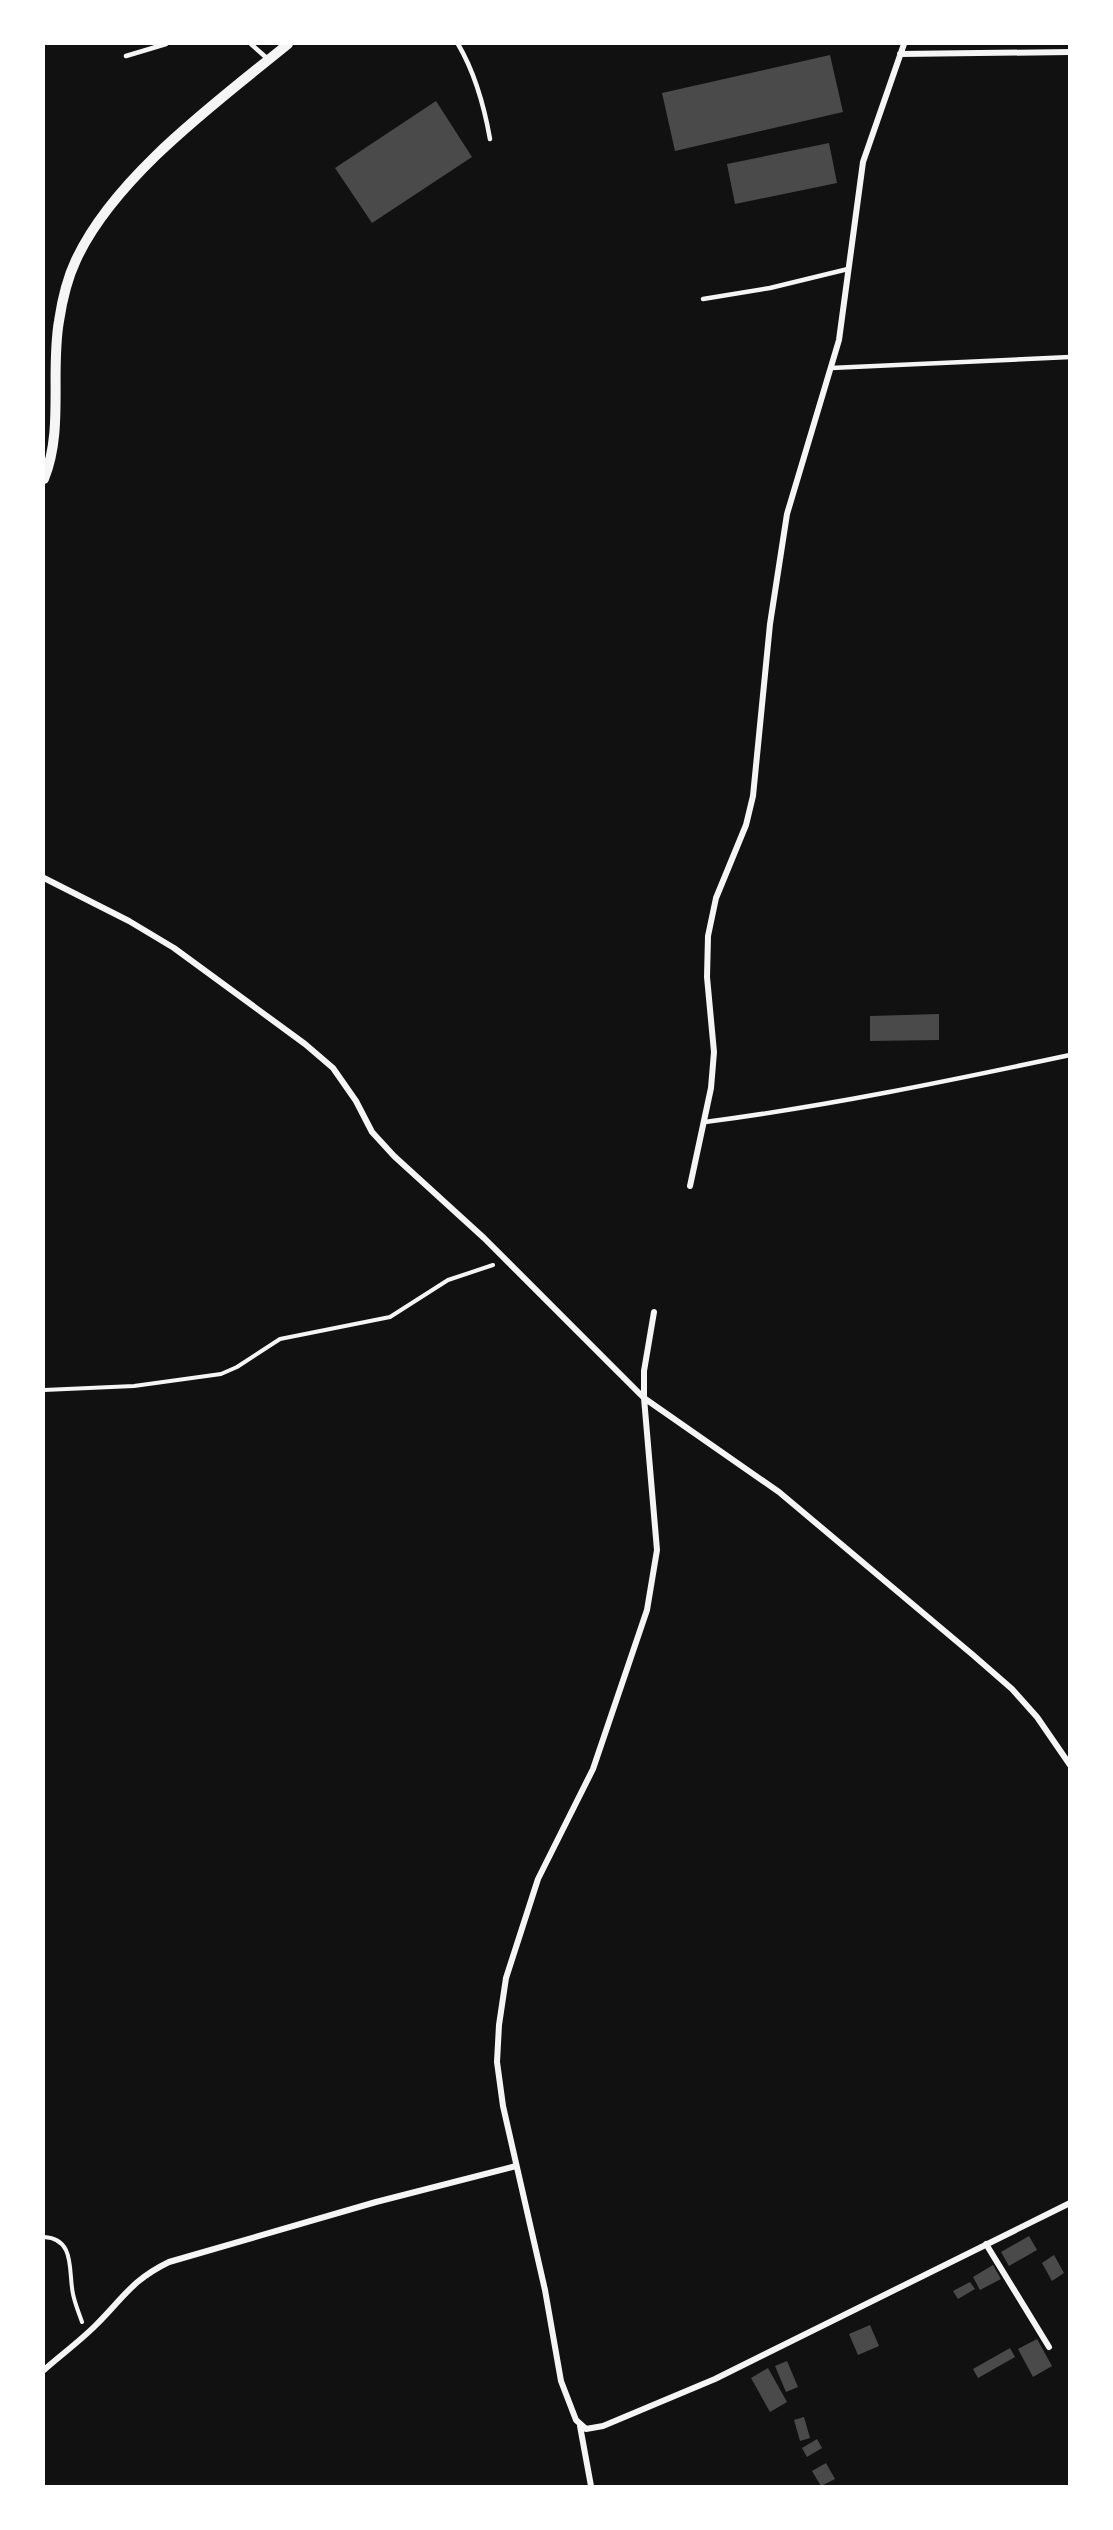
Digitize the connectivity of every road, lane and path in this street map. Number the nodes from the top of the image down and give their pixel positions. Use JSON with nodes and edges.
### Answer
{"nodes":[{"id":1,"x":166,"y":44,"type":"edge"},
{"id":2,"x":251,"y":44,"type":"edge"},
{"id":3,"x":288,"y":44,"type":"edge"},
{"id":4,"x":458,"y":44,"type":"edge"},
{"id":5,"x":904,"y":44,"type":"edge"},
{"id":6,"x":1070,"y":52,"type":"edge"},
{"id":7,"x":900,"y":54,"type":"junction"},
{"id":8,"x":126,"y":56,"type":"dead end"},
{"id":9,"x":269,"y":60,"type":"junction"},
{"id":10,"x":489,"y":139,"type":"dead end"},
{"id":11,"x":848,"y":269,"type":"junction"},
{"id":12,"x":703,"y":299,"type":"dead end"},
{"id":13,"x":1070,"y":357,"type":"edge"},
{"id":14,"x":831,"y":368,"type":"junction"},
{"id":15,"x":44,"y":479,"type":"edge"},
{"id":16,"x":44,"y":878,"type":"edge"},
{"id":17,"x":1070,"y":1055,"type":"edge"},
{"id":18,"x":705,"y":1122,"type":"junction"},
{"id":19,"x":690,"y":1186,"type":"dead end"},
{"id":20,"x":506,"y":1261,"type":"junction"},
{"id":21,"x":654,"y":1312,"type":"dead end"},
{"id":22,"x":44,"y":1390,"type":"edge"},
{"id":23,"x":644,"y":1398,"type":"junction"},
{"id":24,"x":1070,"y":1765,"type":"edge"},
{"id":25,"x":516,"y":2166,"type":"junction"},
{"id":26,"x":1070,"y":2203,"type":"edge"},
{"id":27,"x":44,"y":2237,"type":"edge"},
{"id":28,"x":986,"y":2244,"type":"junction"},
{"id":29,"x":86,"y":2334,"type":"junction"},
{"id":30,"x":1049,"y":2347,"type":"dead end"},
{"id":31,"x":44,"y":2370,"type":"edge"},
{"id":32,"x":578,"y":2423,"type":"junction"},
{"id":33,"x":591,"y":2487,"type":"edge"}],
"edges":[{"from":1,"to":8,"type":"lane"},
{"from":2,"to":9,"type":"lane"},
{"from":3,"to":9,"type":"street"},
{"from":4,"to":10,"type":"lane"},
{"from":5,"to":7,"type":"street"},
{"from":6,"to":7,"type":"street"},
{"from":7,"to":11,"type":"street"},
{"from":9,"to":15,"type":"street"},
{"from":11,"to":12,"type":"lane"},
{"from":11,"to":14,"type":"street"},
{"from":13,"to":14,"type":"lane"},
{"from":14,"to":18,"type":"street"},
{"from":16,"to":20,"type":"street"},
{"from":17,"to":18,"type":"lane"},
{"from":18,"to":19,"type":"street"},
{"from":20,"to":22,"type":"path"},
{"from":20,"to":23,"type":"street"},
{"from":21,"to":23,"type":"street"},
{"from":23,"to":24,"type":"street"},
{"from":23,"to":25,"type":"street"},
{"from":25,"to":29,"type":"street"},
{"from":25,"to":32,"type":"street"},
{"from":26,"to":28,"type":"street"},
{"from":27,"to":29,"type":"path"},
{"from":28,"to":30,"type":"street"},
{"from":28,"to":32,"type":"street"},
{"from":29,"to":31,"type":"street"},
{"from":32,"to":33,"type":"street"}]}
